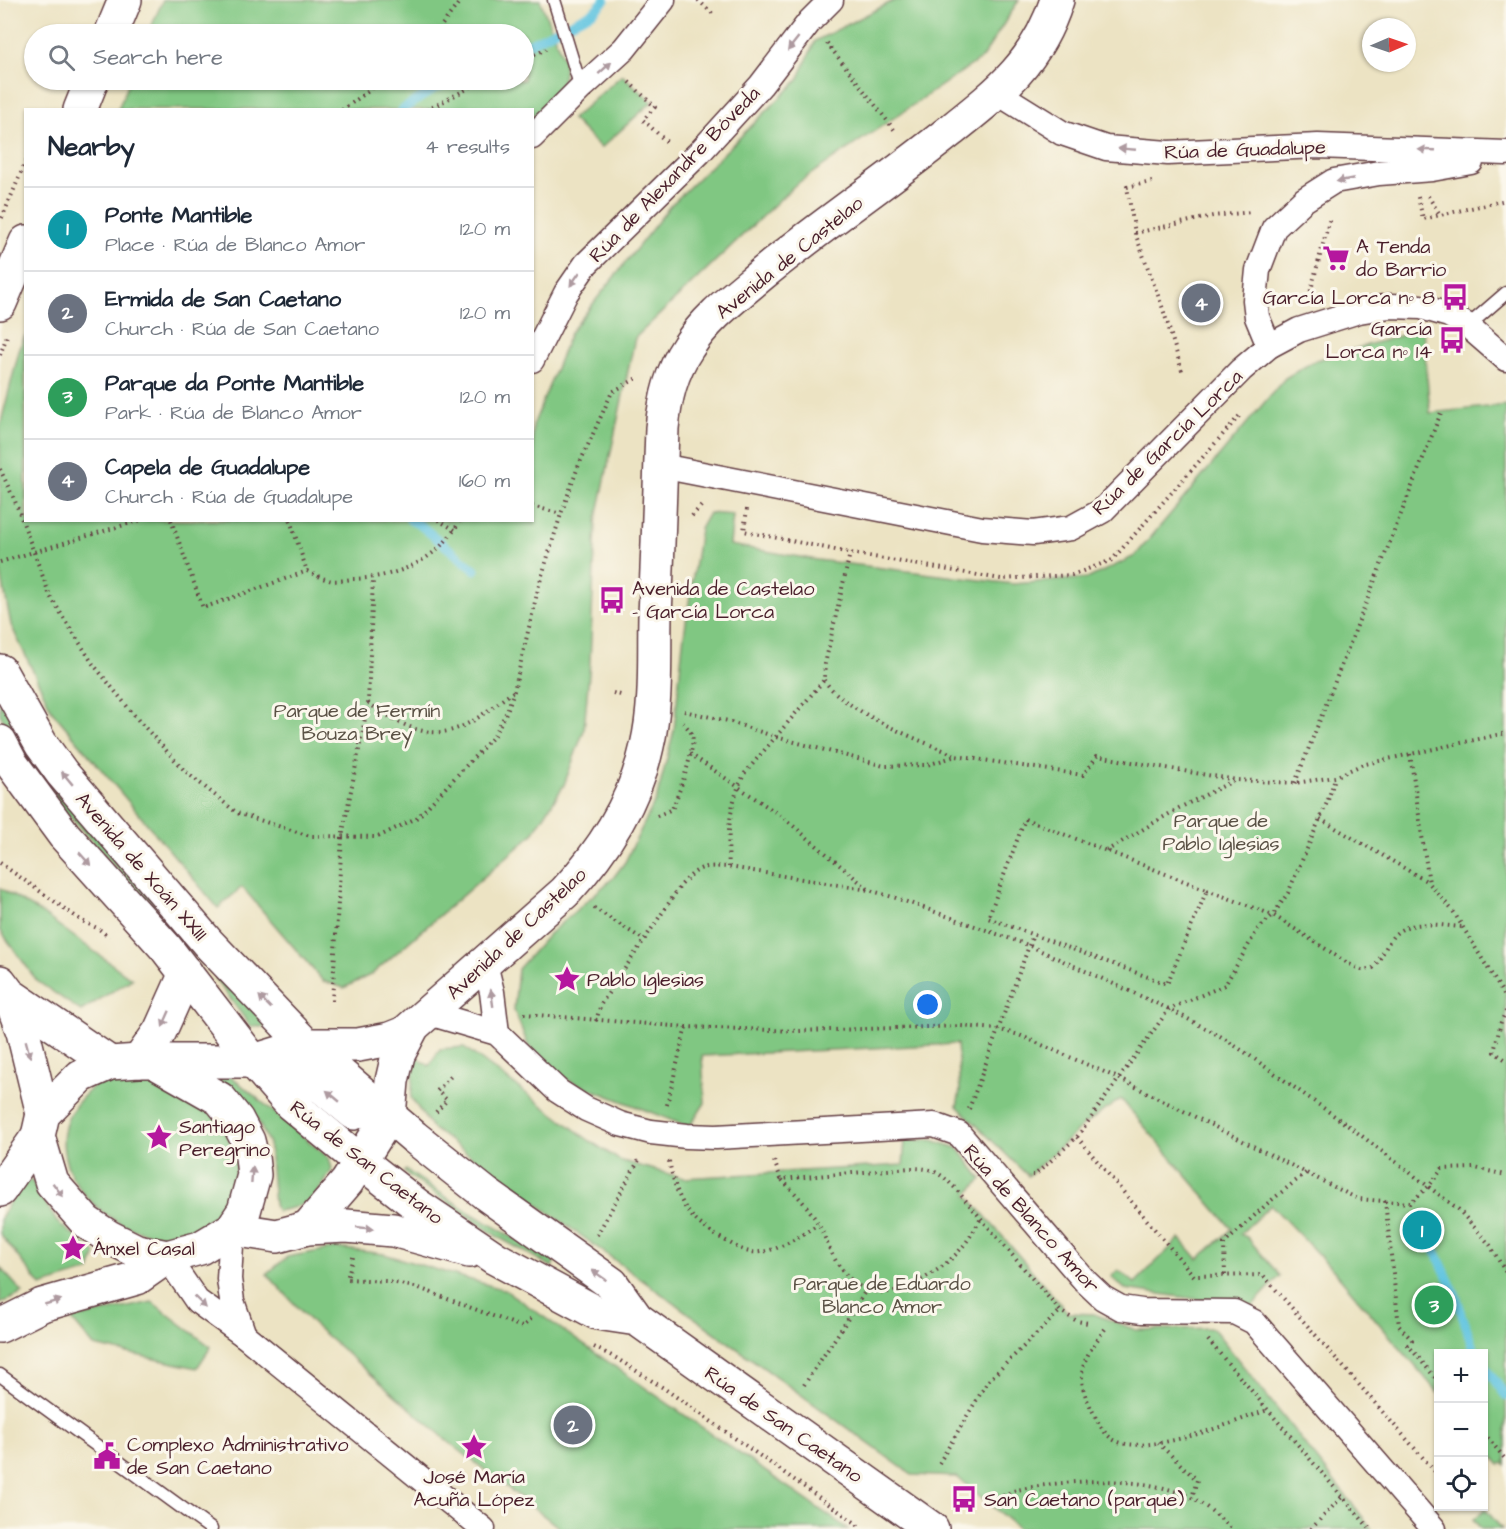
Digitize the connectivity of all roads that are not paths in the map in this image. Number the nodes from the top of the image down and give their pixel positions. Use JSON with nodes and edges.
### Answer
{"nodes":[{"id":1,"x":125,"y":0,"type":"edge"},
{"id":2,"x":554,"y":0,"type":"edge"},
{"id":3,"x":663,"y":0,"type":"edge"},
{"id":4,"x":831,"y":0,"type":"edge"},
{"id":5,"x":1057,"y":0,"type":"edge"},
{"id":6,"x":115,"y":24,"type":"edge"},
{"id":7,"x":581,"y":88,"type":"junction"},
{"id":8,"x":88,"y":90,"type":"edge"},
{"id":9,"x":998,"y":93,"type":"junction"},
{"id":10,"x":81,"y":108,"type":"edge"},
{"id":11,"x":534,"y":135,"type":"edge"},
{"id":12,"x":1506,"y":154,"type":"edge"},
{"id":13,"x":24,"y":247,"type":"edge"},
{"id":14,"x":1506,"y":293,"type":"edge"},
{"id":15,"x":0,"y":302,"type":"edge"},
{"id":16,"x":1468,"y":326,"type":"junction"},
{"id":17,"x":1269,"y":346,"type":"junction"},
{"id":18,"x":534,"y":356,"type":"edge"},
{"id":19,"x":1506,"y":359,"type":"edge"},
{"id":20,"x":661,"y":466,"type":"junction"},
{"id":21,"x":0,"y":670,"type":"edge"},
{"id":22,"x":0,"y":741,"type":"edge"},
{"id":23,"x":485,"y":964,"type":"junction"},
{"id":24,"x":186,"y":973,"type":"junction"},
{"id":25,"x":5,"y":988,"type":"edge"},
{"id":26,"x":420,"y":1021,"type":"junction"},
{"id":27,"x":497,"y":1033,"type":"junction"},
{"id":28,"x":306,"y":1044,"type":"junction"},
{"id":29,"x":253,"y":1061,"type":"junction"},
{"id":30,"x":135,"y":1062,"type":"junction"},
{"id":31,"x":40,"y":1125,"type":"junction"},
{"id":32,"x":383,"y":1125,"type":"junction"},
{"id":33,"x":360,"y":1161,"type":"junction"},
{"id":34,"x":0,"y":1190,"type":"edge"},
{"id":35,"x":307,"y":1228,"type":"junction"},
{"id":36,"x":232,"y":1229,"type":"junction"},
{"id":37,"x":167,"y":1257,"type":"junction"},
{"id":38,"x":495,"y":1258,"type":"junction"},
{"id":39,"x":637,"y":1319,"type":"junction"},
{"id":40,"x":0,"y":1326,"type":"edge"},
{"id":41,"x":244,"y":1335,"type":"junction"},
{"id":42,"x":2,"y":1376,"type":"edge"},
{"id":43,"x":211,"y":1529,"type":"edge"},
{"id":44,"x":483,"y":1529,"type":"edge"},
{"id":45,"x":932,"y":1529,"type":"edge"},
{"id":46,"x":1434,"y":1529,"type":"edge"}],
"edges":[{"from":1,"to":6,"type":"street"},
{"from":2,"to":7,"type":"lane"},
{"from":7,"to":3,"type":"street","one_way":true},
{"from":4,"to":18,"type":"street","name":"Rúa de Alexandre Bóveda","one_way":true},
{"from":5,"to":9,"type":"street","name":"Avenida de Castelao"},
{"from":7,"to":11,"type":"street"},
{"from":8,"to":10,"type":"street"},
{"from":12,"to":9,"type":"street","name":"Rúa de Guadalupe","one_way":true},
{"from":9,"to":20,"type":"street","name":"Avenida de Castelao"},
{"from":12,"to":17,"type":"street","name":"Rúa de Guadalupe","one_way":true},
{"from":13,"to":15,"type":"street"},
{"from":14,"to":16,"type":"lane"},
{"from":16,"to":17,"type":"street","name":"Rúa de García Lorca"},
{"from":16,"to":19,"type":"street","name":"Rúa de García Lorca"},
{"from":17,"to":20,"type":"street","name":"Rúa de García Lorca"},
{"from":20,"to":23,"type":"street","name":"Avenida de Castelao"},
{"from":28,"to":21,"type":"street","name":"Avenida de Xoán XXIII","one_way":true},
{"from":22,"to":24,"type":"street","name":"Avenida de Xoán XXIII","one_way":true},
{"from":23,"to":26,"type":"street","name":"Avenida de Castelao"},
{"from":27,"to":23,"type":"street","one_way":true},
{"from":24,"to":29,"type":"street","name":"Avenida de Xoán XXIII"},
{"from":24,"to":30,"type":"street","one_way":true},
{"from":25,"to":30,"type":"street"},
{"from":25,"to":31,"type":"street","one_way":true},
{"from":26,"to":27,"type":"street","name":"Rúa de Blanco Amor"},
{"from":26,"to":28,"type":"street"},
{"from":26,"to":32,"type":"street"},
{"from":27,"to":46,"type":"street","name":"Rúa de Blanco Amor"},
{"from":28,"to":29,"type":"street"},
{"from":28,"to":32,"type":"street","name":"Rúa de San Caetano"},
{"from":29,"to":30,"type":"street"},
{"from":32,"to":29,"type":"street","name":"Rúa de San Caetano","one_way":true},
{"from":29,"to":33,"type":"street","name":"Rúa de San Caetano"},
{"from":30,"to":31,"type":"street"},
{"from":36,"to":30,"type":"street","one_way":true},
{"from":31,"to":34,"type":"street"},
{"from":31,"to":37,"type":"street","one_way":true},
{"from":32,"to":33,"type":"street"},
{"from":39,"to":32,"type":"street","name":"Rúa de San Caetano","one_way":true},
{"from":33,"to":35,"type":"street"},
{"from":33,"to":38,"type":"street","name":"Rúa de San Caetano"},
{"from":35,"to":36,"type":"street"},
{"from":35,"to":38,"type":"street","one_way":true},
{"from":36,"to":37,"type":"street"},
{"from":36,"to":41,"type":"street"},
{"from":40,"to":37,"type":"street","one_way":true},
{"from":37,"to":41,"type":"street","one_way":true},
{"from":38,"to":39,"type":"street","name":"Rúa de San Caetano"},
{"from":39,"to":45,"type":"street","name":"Rúa de San Caetano"},
{"from":41,"to":44,"type":"street"},
{"from":42,"to":43,"type":"lane"}]}
